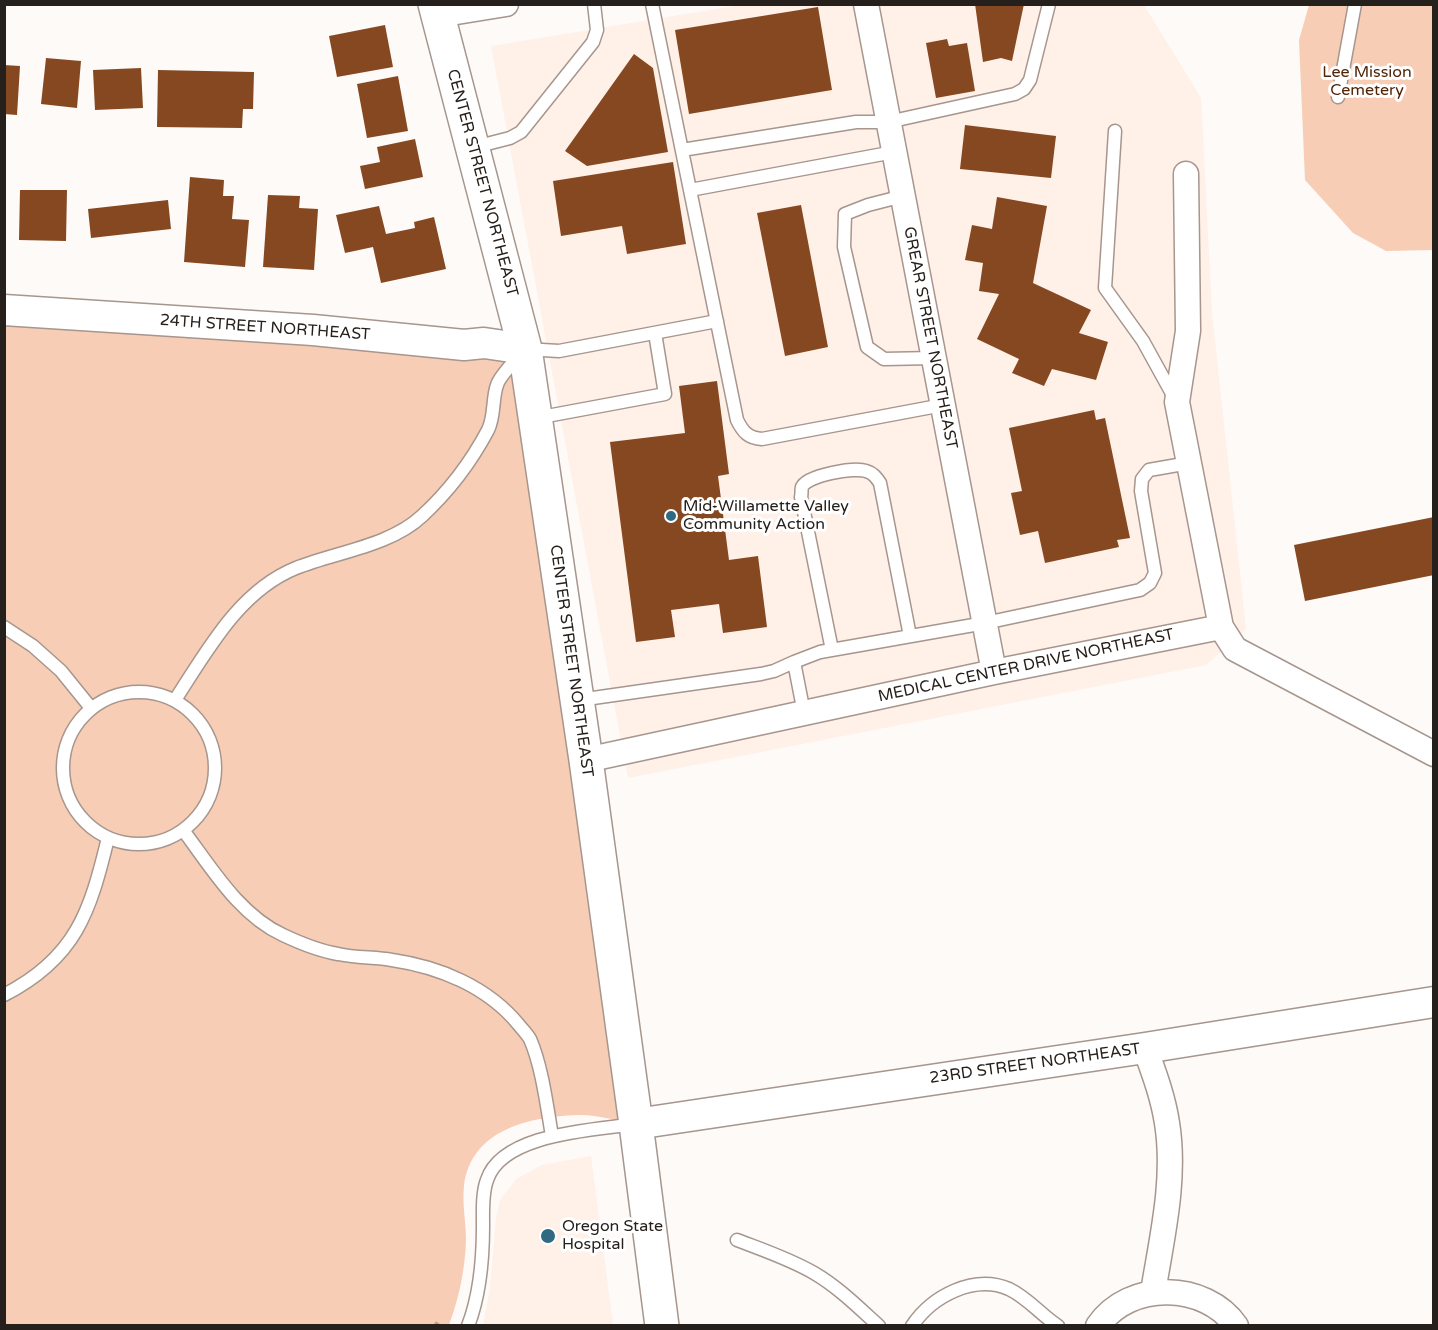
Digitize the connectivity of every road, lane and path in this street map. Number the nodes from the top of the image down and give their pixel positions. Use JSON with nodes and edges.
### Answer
{"nodes":[{"id":1,"x":506,"y":4,"type":"edge"},
{"id":2,"x":594,"y":4,"type":"edge"},
{"id":3,"x":652,"y":4,"type":"edge"},
{"id":4,"x":866,"y":4,"type":"edge"},
{"id":5,"x":1049,"y":4,"type":"edge"},
{"id":6,"x":1355,"y":4,"type":"edge"},
{"id":7,"x":436,"y":10,"type":"edge"},
{"id":8,"x":1338,"y":97,"type":"dead end"},
{"id":9,"x":888,"y":122,"type":"junction"},
{"id":10,"x":1115,"y":132,"type":"dead end"},
{"id":11,"x":473,"y":147,"type":"junction"},
{"id":12,"x":682,"y":150,"type":"junction"},
{"id":13,"x":894,"y":152,"type":"junction"},
{"id":14,"x":1186,"y":174,"type":"dead end"},
{"id":15,"x":690,"y":190,"type":"junction"},
{"id":16,"x":903,"y":196,"type":"junction"},
{"id":17,"x":4,"y":310,"type":"edge"},
{"id":18,"x":717,"y":321,"type":"junction"},
{"id":19,"x":655,"y":333,"type":"junction"},
{"id":20,"x":525,"y":349,"type":"junction"},
{"id":21,"x":934,"y":358,"type":"junction"},
{"id":22,"x":1178,"y":402,"type":"junction"},
{"id":23,"x":943,"y":405,"type":"junction"},
{"id":24,"x":535,"y":418,"type":"junction"},
{"id":25,"x":1189,"y":463,"type":"junction"},
{"id":26,"x":985,"y":623,"type":"junction"},
{"id":27,"x":4,"y":627,"type":"edge"},
{"id":28,"x":1221,"y":627,"type":"junction"},
{"id":29,"x":910,"y":636,"type":"junction"},
{"id":30,"x":832,"y":650,"type":"junction"},
{"id":31,"x":794,"y":662,"type":"junction"},
{"id":32,"x":994,"y":672,"type":"junction"},
{"id":33,"x":175,"y":700,"type":"junction"},
{"id":34,"x":577,"y":700,"type":"junction"},
{"id":35,"x":91,"y":708,"type":"junction"},
{"id":36,"x":804,"y":713,"type":"junction"},
{"id":37,"x":1434,"y":754,"type":"edge"},
{"id":38,"x":586,"y":760,"type":"junction"},
{"id":39,"x":183,"y":830,"type":"junction"},
{"id":40,"x":108,"y":838,"type":"junction"},
{"id":41,"x":4,"y":995,"type":"edge"},
{"id":42,"x":1434,"y":1002,"type":"edge"},
{"id":43,"x":1145,"y":1048,"type":"junction"},
{"id":44,"x":636,"y":1124,"type":"junction"},
{"id":45,"x":552,"y":1136,"type":"junction"},
{"id":46,"x":737,"y":1240,"type":"dead end"},
{"id":47,"x":1153,"y":1292,"type":"junction"},
{"id":48,"x":468,"y":1326,"type":"edge"},
{"id":49,"x":662,"y":1326,"type":"edge"},
{"id":50,"x":879,"y":1326,"type":"edge"},
{"id":51,"x":912,"y":1326,"type":"edge"},
{"id":52,"x":1058,"y":1326,"type":"edge"},
{"id":53,"x":1098,"y":1326,"type":"edge"},
{"id":54,"x":1236,"y":1326,"type":"edge"}],
"edges":[{"from":1,"to":7,"type":"street"},
{"from":2,"to":11,"type":"lane"},
{"from":3,"to":12,"type":"lane"},
{"from":4,"to":9,"type":"street","name":"GREAR STREET NORTHEAST"},
{"from":5,"to":9,"type":"lane"},
{"from":6,"to":8,"type":"lane"},
{"from":7,"to":11,"type":"main road","name":"CENTER STREET NORTHEAST"},
{"from":9,"to":12,"type":"lane"},
{"from":9,"to":13,"type":"street","name":"GREAR STREET NORTHEAST"},
{"from":10,"to":22,"type":"lane"},
{"from":11,"to":20,"type":"main road","name":"CENTER STREET NORTHEAST"},
{"from":12,"to":15,"type":"lane"},
{"from":13,"to":15,"type":"lane"},
{"from":13,"to":16,"type":"street","name":"GREAR STREET NORTHEAST"},
{"from":14,"to":22,"type":"street"},
{"from":15,"to":18,"type":"lane"},
{"from":16,"to":21,"type":"street","name":"GREAR STREET NORTHEAST"},
{"from":16,"to":21,"type":"lane"},
{"from":17,"to":20,"type":"street","name":"24TH STREET NORTHEAST"},
{"from":18,"to":19,"type":"lane"},
{"from":18,"to":23,"type":"lane"},
{"from":19,"to":20,"type":"lane"},
{"from":19,"to":24,"type":"lane"},
{"from":20,"to":24,"type":"main road","name":"CENTER STREET NORTHEAST"},
{"from":20,"to":33,"type":"lane"},
{"from":21,"to":23,"type":"street","name":"GREAR STREET NORTHEAST"},
{"from":22,"to":25,"type":"street"},
{"from":23,"to":26,"type":"street","name":"GREAR STREET NORTHEAST"},
{"from":24,"to":34,"type":"main road","name":"CENTER STREET NORTHEAST"},
{"from":25,"to":26,"type":"lane"},
{"from":25,"to":28,"type":"street"},
{"from":26,"to":29,"type":"lane"},
{"from":26,"to":32,"type":"street","name":"GREAR STREET NORTHEAST"},
{"from":27,"to":35,"type":"lane"},
{"from":28,"to":32,"type":"street","name":"MEDICAL CENTER DRIVE NORTHEAST"},
{"from":28,"to":37,"type":"street"},
{"from":29,"to":30,"type":"lane"},
{"from":29,"to":30,"type":"lane"},
{"from":30,"to":31,"type":"lane"},
{"from":31,"to":34,"type":"lane"},
{"from":31,"to":36,"type":"lane"},
{"from":32,"to":36,"type":"street","name":"MEDICAL CENTER DRIVE NORTHEAST"},
{"from":33,"to":35,"type":"lane"},
{"from":33,"to":39,"type":"lane"},
{"from":34,"to":38,"type":"main road","name":"CENTER STREET NORTHEAST"},
{"from":35,"to":40,"type":"lane"},
{"from":36,"to":38,"type":"street","name":"MEDICAL CENTER DRIVE NORTHEAST"},
{"from":38,"to":44,"type":"main road","name":"CENTER STREET NORTHEAST"},
{"from":39,"to":40,"type":"lane"},
{"from":39,"to":45,"type":"lane"},
{"from":40,"to":41,"type":"lane"},
{"from":42,"to":43,"type":"street","name":"23RD STREET NORTHEAST"},
{"from":43,"to":44,"type":"street","name":"23RD STREET NORTHEAST"},
{"from":43,"to":47,"type":"street"},
{"from":44,"to":45,"type":"lane"},
{"from":44,"to":49,"type":"main road","name":"CENTER STREET NORTHEAST"},
{"from":45,"to":48,"type":"lane"},
{"from":46,"to":50,"type":"lane"},
{"from":47,"to":53,"type":"street"},
{"from":47,"to":54,"type":"street"},
{"from":51,"to":52,"type":"lane"}]}
